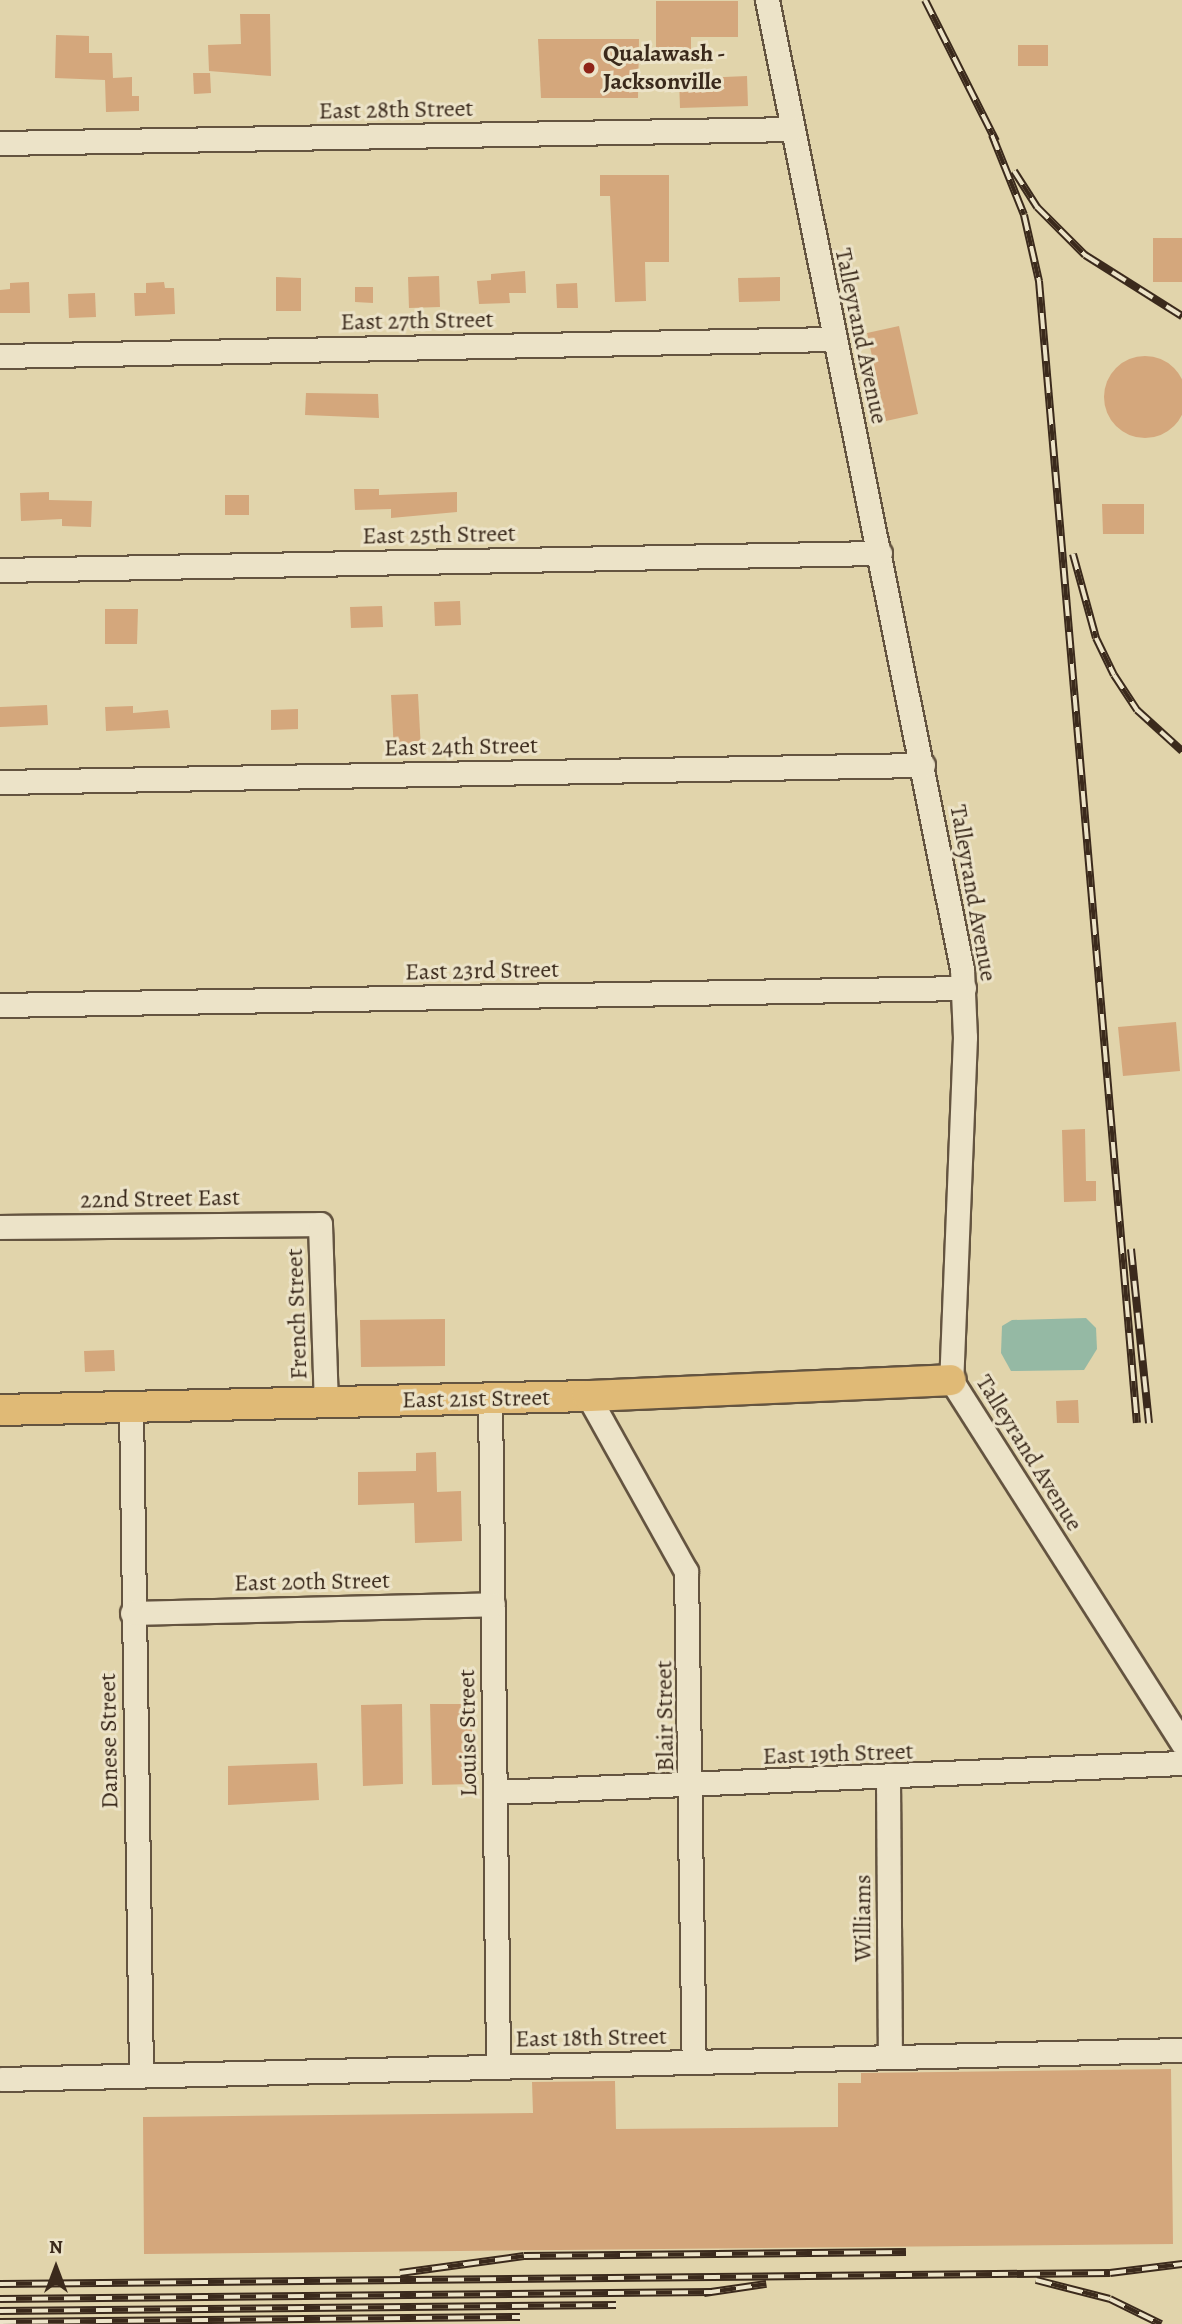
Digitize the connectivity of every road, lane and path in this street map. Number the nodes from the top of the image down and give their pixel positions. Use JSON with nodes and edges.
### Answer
{"nodes":[{"id":1,"x":767,"y":0,"type":"edge"},
{"id":2,"x":792,"y":128,"type":"junction"},
{"id":3,"x":0,"y":144,"type":"edge"},
{"id":4,"x":835,"y":339,"type":"junction"},
{"id":5,"x":0,"y":356,"type":"edge"},
{"id":6,"x":880,"y":553,"type":"junction"},
{"id":7,"x":0,"y":570,"type":"edge"},
{"id":8,"x":923,"y":765,"type":"junction"},
{"id":9,"x":0,"y":782,"type":"edge"},
{"id":10,"x":964,"y":988,"type":"junction"},
{"id":11,"x":0,"y":1005,"type":"edge"},
{"id":12,"x":320,"y":1224,"type":"joint"},
{"id":13,"x":0,"y":1227,"type":"edge"},
{"id":14,"x":951,"y":1380,"type":"junction"},
{"id":15,"x":587,"y":1396,"type":"junction"},
{"id":16,"x":490,"y":1398,"type":"junction"},
{"id":17,"x":326,"y":1402,"type":"junction"},
{"id":18,"x":131,"y":1407,"type":"junction"},
{"id":19,"x":0,"y":1410,"type":"edge"},
{"id":20,"x":493,"y":1604,"type":"junction"},
{"id":21,"x":132,"y":1613,"type":"junction"},
{"id":22,"x":1182,"y":1743,"type":"edge"},
{"id":23,"x":1182,"y":1763,"type":"edge"},
{"id":24,"x":888,"y":1779,"type":"junction"},
{"id":25,"x":692,"y":1785,"type":"junction"},
{"id":26,"x":495,"y":1792,"type":"junction"},
{"id":27,"x":1182,"y":2050,"type":"edge"},
{"id":28,"x":890,"y":2057,"type":"junction"},
{"id":29,"x":694,"y":2062,"type":"junction"},
{"id":30,"x":498,"y":2067,"type":"junction"},
{"id":31,"x":141,"y":2073,"type":"junction"},
{"id":32,"x":2,"y":2079,"type":"edge"}],
"edges":[{"from":1,"to":2,"type":"street","name":"Talleyrand Avenue"},
{"from":2,"to":3,"type":"street","name":"East 28th Street"},
{"from":2,"to":4,"type":"street","name":"Talleyrand Avenue"},
{"from":4,"to":5,"type":"street","name":"East 27th Street"},
{"from":4,"to":6,"type":"street","name":"Talleyrand Avenue"},
{"from":6,"to":7,"type":"street","name":"East 25th Street"},
{"from":6,"to":8,"type":"street","name":"Talleyrand Avenue"},
{"from":8,"to":9,"type":"street","name":"East 24th Street"},
{"from":8,"to":10,"type":"street","name":"Talleyrand Avenue"},
{"from":10,"to":11,"type":"street","name":"East 23rd Street"},
{"from":10,"to":14,"type":"street","name":"Talleyrand Avenue"},
{"from":12,"to":13,"type":"street","name":"22nd Street East"},
{"from":12,"to":17,"type":"street","name":"French Street"},
{"from":14,"to":15,"type":"main road","name":"East 21st Street"},
{"from":14,"to":22,"type":"street","name":"Talleyrand Avenue"},
{"from":15,"to":16,"type":"main road","name":"East 21st Street"},
{"from":15,"to":25,"type":"street","name":"Blair Street"},
{"from":16,"to":17,"type":"main road","name":"East 21st Street"},
{"from":16,"to":20,"type":"street","name":"Louise Street"},
{"from":17,"to":18,"type":"main road","name":"East 21st Street"},
{"from":18,"to":19,"type":"main road","name":"East 21st Street"},
{"from":18,"to":21,"type":"street","name":"Danese Street"},
{"from":20,"to":21,"type":"street","name":"East 20th Street"},
{"from":20,"to":26,"type":"street","name":"Louise Street"},
{"from":21,"to":31,"type":"street","name":"Danese Street"},
{"from":23,"to":24,"type":"street","name":"East 19th Street"},
{"from":24,"to":25,"type":"street","name":"East 19th Street"},
{"from":24,"to":28,"type":"street","name":"Williams"},
{"from":25,"to":26,"type":"street","name":"East 19th Street"},
{"from":25,"to":29,"type":"street","name":"Blair Street"},
{"from":26,"to":30,"type":"street","name":"Louise Street"},
{"from":27,"to":28,"type":"street","name":"East 18th Street"},
{"from":28,"to":29,"type":"street","name":"East 18th Street"},
{"from":29,"to":30,"type":"street","name":"East 18th Street"},
{"from":30,"to":31,"type":"street","name":"East 18th Street"},
{"from":31,"to":32,"type":"street","name":"East 18th Street"}]}
